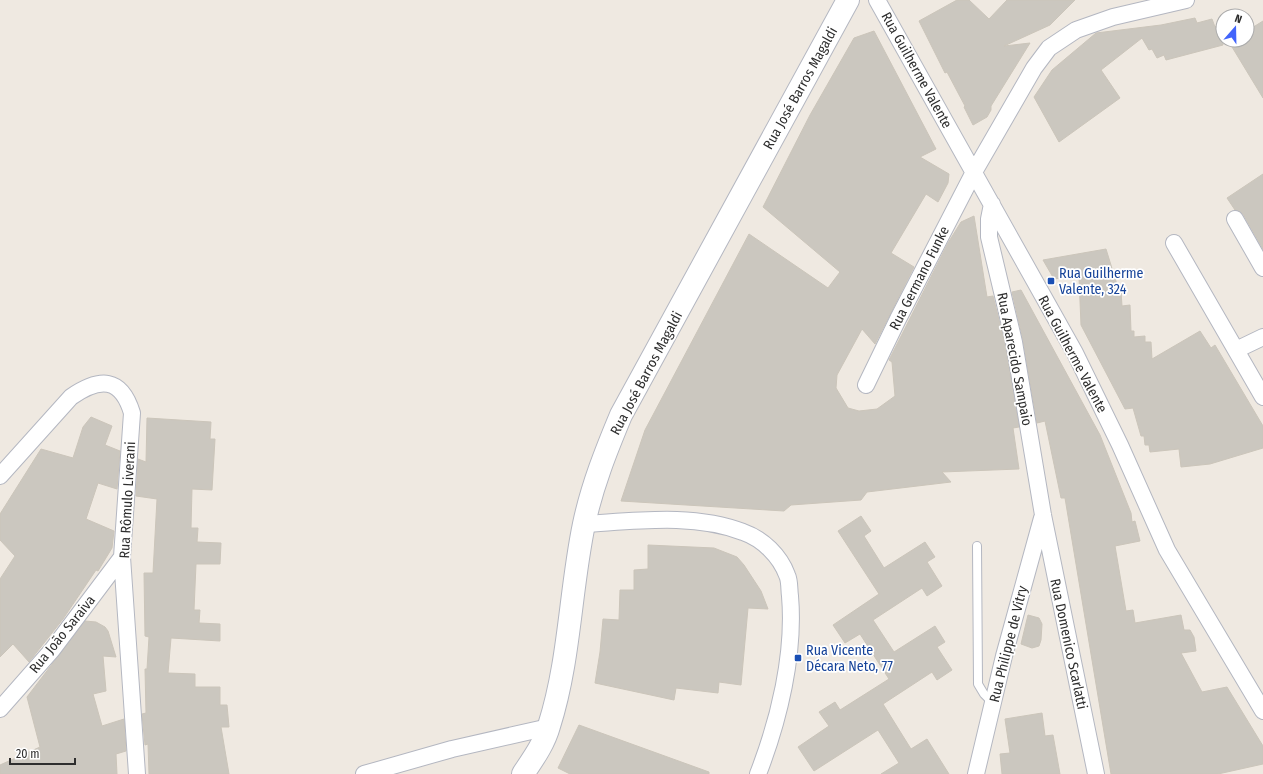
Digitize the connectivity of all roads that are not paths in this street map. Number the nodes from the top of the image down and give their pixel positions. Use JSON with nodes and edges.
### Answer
{"nodes":[{"id":1,"x":848,"y":0,"type":"edge"},
{"id":2,"x":877,"y":0,"type":"edge"},
{"id":3,"x":1186,"y":0,"type":"edge"},
{"id":4,"x":974,"y":172,"type":"junction"},
{"id":5,"x":992,"y":204,"type":"junction"},
{"id":6,"x":1235,"y":219,"type":"dead end"},
{"id":7,"x":1174,"y":243,"type":"dead end"},
{"id":8,"x":1263,"y":268,"type":"edge"},
{"id":9,"x":1263,"y":337,"type":"edge"},
{"id":10,"x":1236,"y":350,"type":"junction"},
{"id":11,"x":866,"y":385,"type":"dead end"},
{"id":12,"x":1263,"y":398,"type":"edge"},
{"id":13,"x":0,"y":476,"type":"edge"},
{"id":14,"x":1042,"y":515,"type":"junction"},
{"id":15,"x":584,"y":524,"type":"junction"},
{"id":16,"x":976,"y":546,"type":"dead end"},
{"id":17,"x":122,"y":557,"type":"junction"},
{"id":18,"x":993,"y":704,"type":"junction"},
{"id":19,"x":0,"y":709,"type":"edge"},
{"id":20,"x":1263,"y":711,"type":"edge"},
{"id":21,"x":549,"y":727,"type":"junction"},
{"id":22,"x":137,"y":774,"type":"edge"},
{"id":23,"x":364,"y":774,"type":"edge"},
{"id":24,"x":523,"y":774,"type":"edge"},
{"id":25,"x":758,"y":774,"type":"edge"},
{"id":26,"x":976,"y":774,"type":"edge"},
{"id":27,"x":1096,"y":774,"type":"edge"}],
"edges":[{"from":1,"to":15,"type":"main road","name":"Rua José Barros Magaldi"},
{"from":2,"to":4,"type":"street","name":"Rua Guilherme Valente"},
{"from":3,"to":4,"type":"street","name":"Rua Germano Funke"},
{"from":4,"to":5,"type":"street","name":"Rua Guilherme Valente"},
{"from":4,"to":11,"type":"street","name":"Rua Germano Funke"},
{"from":5,"to":14,"type":"street","name":"Rua Aparecido Sampaio"},
{"from":5,"to":20,"type":"street","name":"Rua Guilherme Valente"},
{"from":6,"to":8,"type":"street"},
{"from":7,"to":10,"type":"street"},
{"from":9,"to":10,"type":"street"},
{"from":10,"to":12,"type":"street"},
{"from":13,"to":17,"type":"street","name":"Rua Rômulo Liverani"},
{"from":14,"to":18,"type":"street","name":"Rua Philippe de Vitry"},
{"from":14,"to":27,"type":"street","name":"Rua Domenico Scarlatti"},
{"from":15,"to":21,"type":"main road","name":"Rua José Barros Magaldi"},
{"from":15,"to":25,"type":"street"},
{"from":16,"to":18,"type":"lane"},
{"from":17,"to":19,"type":"street","name":"Rua João Saraiva"},
{"from":17,"to":22,"type":"street","name":"Rua Rômulo Liverani"},
{"from":18,"to":26,"type":"street","name":"Rua Philippe de Vitry"},
{"from":21,"to":23,"type":"street"},
{"from":21,"to":24,"type":"main road","name":"Rua José Barros Magaldi"}]}
